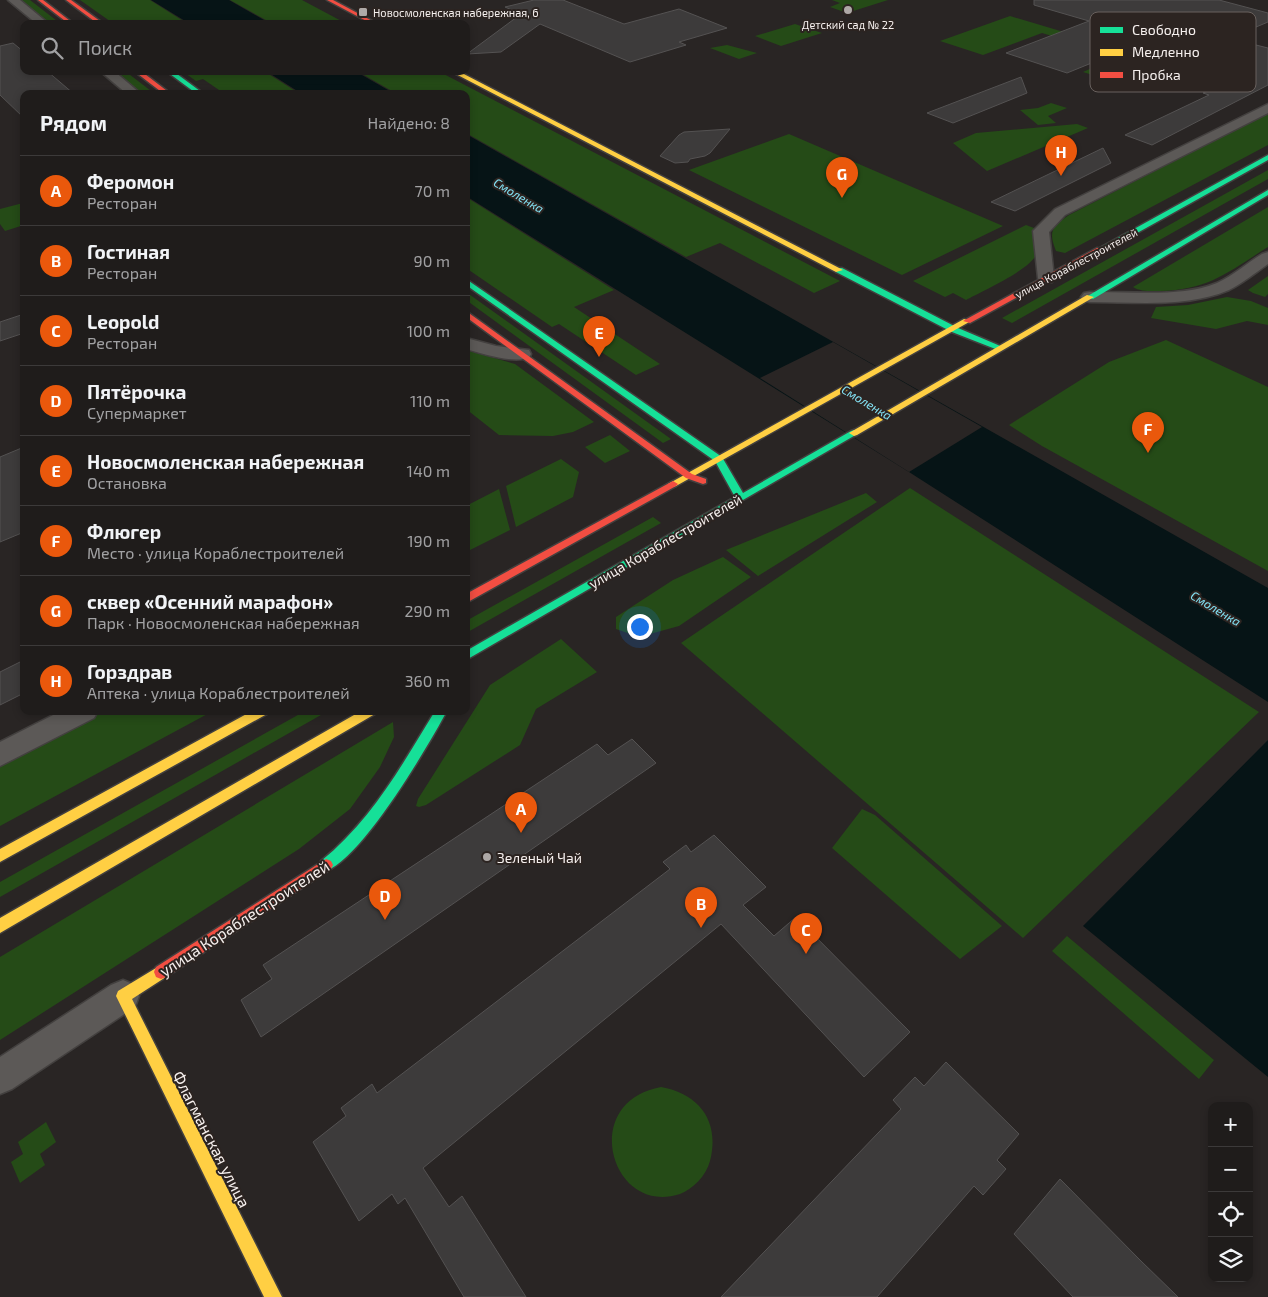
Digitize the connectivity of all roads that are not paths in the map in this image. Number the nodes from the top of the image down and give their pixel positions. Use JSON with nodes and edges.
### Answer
{"nodes":[{"id":1,"x":13,"y":0,"type":"edge"},
{"id":2,"x":40,"y":0,"type":"edge"},
{"id":3,"x":68,"y":0,"type":"edge"},
{"id":4,"x":315,"y":0,"type":"edge"},
{"id":5,"x":329,"y":0,"type":"edge"},
{"id":6,"x":39,"y":20,"type":"edge"},
{"id":7,"x":67,"y":20,"type":"edge"},
{"id":8,"x":96,"y":20,"type":"edge"},
{"id":9,"x":353,"y":20,"type":"edge"},
{"id":10,"x":368,"y":20,"type":"edge"},
{"id":11,"x":470,"y":72,"type":"edge"},
{"id":12,"x":111,"y":75,"type":"edge"},
{"id":13,"x":142,"y":75,"type":"edge"},
{"id":14,"x":175,"y":75,"type":"edge"},
{"id":15,"x":461,"y":75,"type":"edge"},
{"id":16,"x":130,"y":90,"type":"edge"},
{"id":17,"x":163,"y":90,"type":"edge"},
{"id":18,"x":195,"y":90,"type":"edge"},
{"id":19,"x":1268,"y":108,"type":"edge"},
{"id":20,"x":1268,"y":157,"type":"edge"},
{"id":21,"x":1268,"y":192,"type":"edge"},
{"id":22,"x":1268,"y":257,"type":"edge"},
{"id":23,"x":1046,"y":278,"type":"junction"},
{"id":24,"x":470,"y":284,"type":"edge"},
{"id":25,"x":1090,"y":297,"type":"junction"},
{"id":26,"x":470,"y":316,"type":"edge"},
{"id":27,"x":966,"y":324,"type":"junction"},
{"id":28,"x":955,"y":330,"type":"junction"},
{"id":29,"x":470,"y":344,"type":"edge"},
{"id":30,"x":1001,"y":348,"type":"junction"},
{"id":31,"x":522,"y":354,"type":"junction"},
{"id":32,"x":719,"y":459,"type":"junction"},
{"id":33,"x":689,"y":476,"type":"junction"},
{"id":34,"x":740,"y":497,"type":"junction"},
{"id":35,"x":470,"y":598,"type":"edge"},
{"id":36,"x":482,"y":647,"type":"junction"},
{"id":37,"x":470,"y":654,"type":"edge"},
{"id":38,"x":470,"y":666,"type":"edge"},
{"id":39,"x":77,"y":715,"type":"edge"},
{"id":40,"x":256,"y":715,"type":"edge"},
{"id":41,"x":363,"y":715,"type":"edge"},
{"id":42,"x":439,"y":715,"type":"edge"},
{"id":43,"x":0,"y":755,"type":"edge"},
{"id":44,"x":0,"y":856,"type":"edge"},
{"id":45,"x":0,"y":926,"type":"edge"},
{"id":46,"x":123,"y":996,"type":"junction"},
{"id":47,"x":0,"y":1077,"type":"edge"},
{"id":48,"x":273,"y":1297,"type":"edge"}],
"edges":[{"from":1,"to":6,"type":"street"},
{"from":2,"to":7,"type":"street"},
{"from":3,"to":8,"type":"street"},
{"from":4,"to":9,"type":"street"},
{"from":5,"to":10,"type":"street"},
{"from":11,"to":27,"type":"street"},
{"from":12,"to":16,"type":"street"},
{"from":13,"to":17,"type":"street"},
{"from":14,"to":18,"type":"street"},
{"from":15,"to":28,"type":"street"},
{"from":19,"to":23,"type":"street"},
{"from":20,"to":23,"type":"street","name":"улица Кораблестроителей"},
{"from":21,"to":25,"type":"street"},
{"from":22,"to":25,"type":"street"},
{"from":23,"to":27,"type":"street","name":"улица Кораблестроителей"},
{"from":24,"to":32,"type":"street"},
{"from":25,"to":30,"type":"street"},
{"from":26,"to":31,"type":"street"},
{"from":27,"to":28,"type":"street","name":"улица Кораблестроителей"},
{"from":27,"to":30,"type":"street"},
{"from":28,"to":30,"type":"street"},
{"from":28,"to":32,"type":"street","name":"улица Кораблестроителей"},
{"from":29,"to":31,"type":"street"},
{"from":30,"to":34,"type":"street","name":"улица Кораблестроителей"},
{"from":31,"to":33,"type":"street"},
{"from":32,"to":33,"type":"street"},
{"from":32,"to":34,"type":"street"},
{"from":33,"to":34,"type":"street"},
{"from":33,"to":35,"type":"street"},
{"from":34,"to":36,"type":"street","name":"улица Кораблестроителей"},
{"from":36,"to":37,"type":"street","name":"улица Кораблестроителей"},
{"from":36,"to":38,"type":"street","name":"улица Кораблестроителей"},
{"from":39,"to":43,"type":"street"},
{"from":40,"to":44,"type":"street"},
{"from":41,"to":45,"type":"street"},
{"from":42,"to":46,"type":"street","name":"улица Кораблестроителей"},
{"from":46,"to":47,"type":"street","name":"улица Кораблестроителей"},
{"from":46,"to":48,"type":"street","name":"Флагманская улица"}]}
